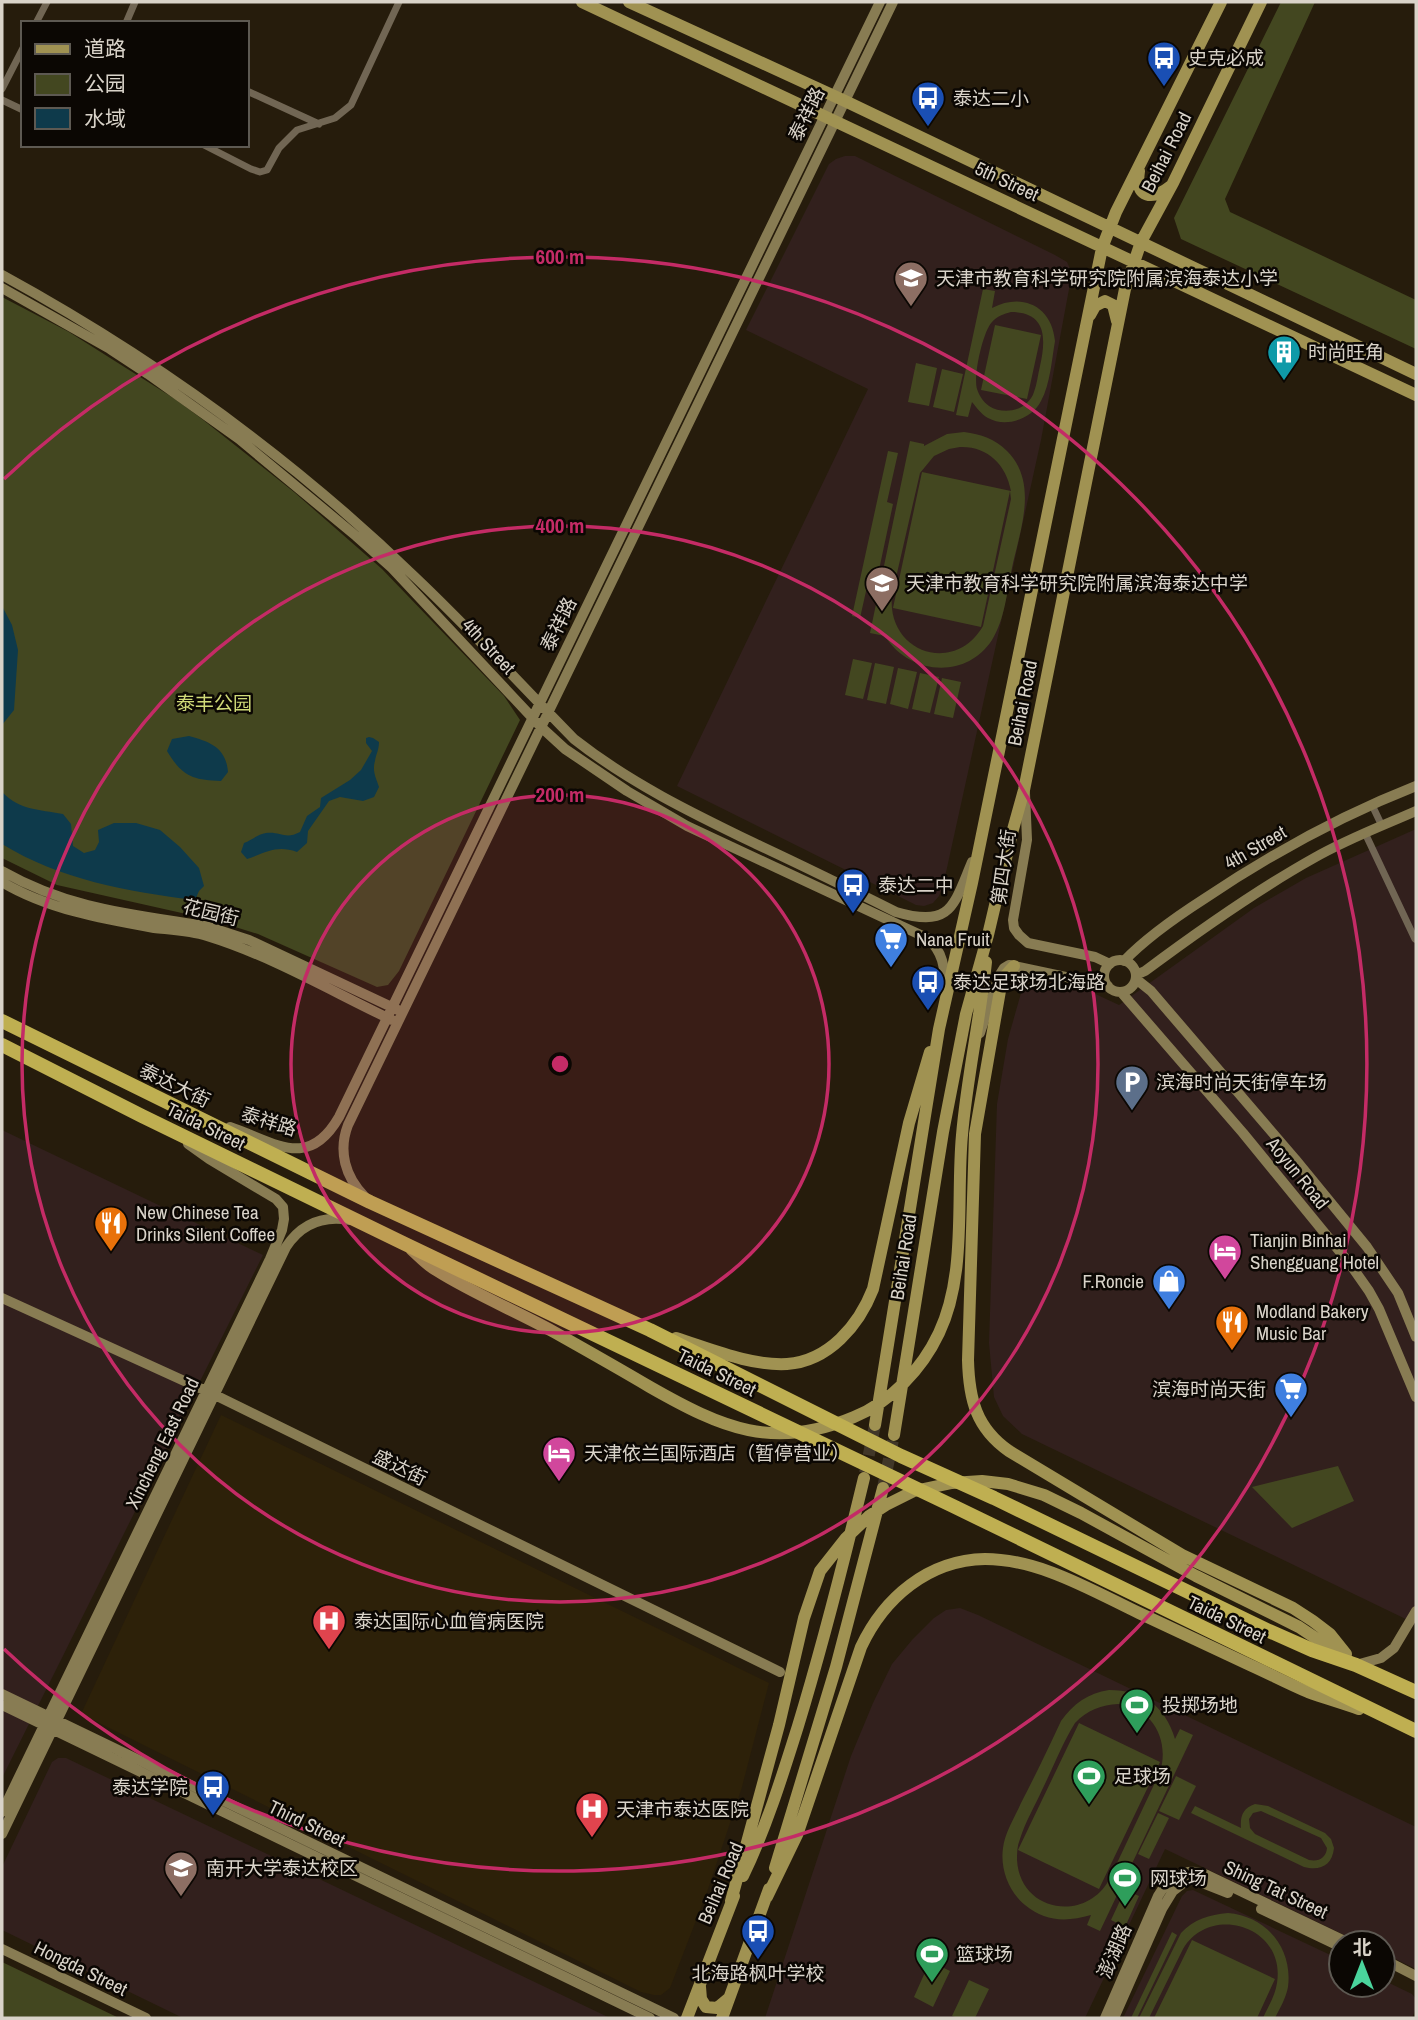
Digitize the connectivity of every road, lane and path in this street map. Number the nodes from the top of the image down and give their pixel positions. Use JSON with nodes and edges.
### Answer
{"nodes":[{"id":1,"x":47,"y":2,"type":"edge"},
{"id":2,"x":135,"y":2,"type":"edge"},
{"id":3,"x":399,"y":2,"type":"edge"},
{"id":4,"x":582,"y":2,"type":"edge"},
{"id":5,"x":629,"y":2,"type":"edge"},
{"id":6,"x":880,"y":2,"type":"edge"},
{"id":7,"x":893,"y":2,"type":"edge"},
{"id":8,"x":1220,"y":2,"type":"edge"},
{"id":9,"x":1261,"y":2,"type":"edge"},
{"id":10,"x":37,"y":21,"type":"edge"},
{"id":11,"x":127,"y":21,"type":"edge"},
{"id":12,"x":21,"y":52,"type":"edge"},
{"id":13,"x":2,"y":89,"type":"edge"},
{"id":14,"x":248,"y":91,"type":"edge"},
{"id":15,"x":840,"y":99,"type":"junction"},
{"id":16,"x":2,"y":100,"type":"edge"},
{"id":17,"x":21,"y":109,"type":"edge"},
{"id":18,"x":829,"y":119,"type":"junction"},
{"id":19,"x":319,"y":124,"type":"junction"},
{"id":20,"x":208,"y":147,"type":"edge"},
{"id":21,"x":1140,"y":167,"type":"junction"},
{"id":22,"x":1173,"y":183,"type":"junction"},
{"id":23,"x":1126,"y":194,"type":"junction"},
{"id":24,"x":1079,"y":212,"type":"junction"},
{"id":25,"x":1069,"y":231,"type":"junction"},
{"id":26,"x":1107,"y":237,"type":"junction"},
{"id":27,"x":1129,"y":251,"type":"junction"},
{"id":28,"x":2,"y":275,"type":"edge"},
{"id":29,"x":1167,"y":278,"type":"junction"},
{"id":30,"x":1095,"y":282,"type":"junction"},
{"id":31,"x":2,"y":288,"type":"edge"},
{"id":32,"x":1125,"y":289,"type":"junction"},
{"id":33,"x":1087,"y":322,"type":"junction"},
{"id":34,"x":1117,"y":328,"type":"junction"},
{"id":35,"x":1416,"y":374,"type":"edge"},
{"id":36,"x":1416,"y":395,"type":"edge"},
{"id":37,"x":543,"y":708,"type":"junction"},
{"id":38,"x":532,"y":718,"type":"junction"},
{"id":39,"x":541,"y":727,"type":"junction"},
{"id":40,"x":1416,"y":786,"type":"edge"},
{"id":41,"x":1024,"y":790,"type":"junction"},
{"id":42,"x":1372,"y":805,"type":"junction"},
{"id":43,"x":1416,"y":811,"type":"edge"},
{"id":44,"x":1382,"y":825,"type":"junction"},
{"id":45,"x":1365,"y":833,"type":"junction"},
{"id":46,"x":979,"y":848,"type":"junction"},
{"id":47,"x":2,"y":871,"type":"edge"},
{"id":48,"x":2,"y":881,"type":"edge"},
{"id":49,"x":988,"y":935,"type":"junction"},
{"id":50,"x":1415,"y":939,"type":"edge"},
{"id":51,"x":1124,"y":961,"type":"junction"},
{"id":52,"x":1111,"y":964,"type":"junction"},
{"id":53,"x":1014,"y":966,"type":"junction"},
{"id":54,"x":1136,"y":977,"type":"junction"},
{"id":55,"x":1108,"y":986,"type":"junction"},
{"id":56,"x":1121,"y":992,"type":"junction"},
{"id":57,"x":945,"y":999,"type":"junction"},
{"id":58,"x":396,"y":1015,"type":"junction"},
{"id":59,"x":2,"y":1021,"type":"edge"},
{"id":60,"x":939,"y":1029,"type":"junction"},
{"id":61,"x":2,"y":1045,"type":"edge"},
{"id":62,"x":974,"y":1056,"type":"junction"},
{"id":63,"x":197,"y":1117,"type":"junction"},
{"id":64,"x":172,"y":1131,"type":"junction"},
{"id":65,"x":370,"y":1202,"type":"junction"},
{"id":66,"x":359,"y":1222,"type":"junction"},
{"id":67,"x":403,"y":1243,"type":"junction"},
{"id":68,"x":2,"y":1299,"type":"edge"},
{"id":69,"x":650,"y":1330,"type":"junction"},
{"id":70,"x":1416,"y":1337,"type":"edge"},
{"id":71,"x":211,"y":1393,"type":"junction"},
{"id":72,"x":1416,"y":1396,"type":"edge"},
{"id":73,"x":874,"y":1425,"type":"tunnel mouth"},
{"id":74,"x":894,"y":1435,"type":"tunnel mouth"},
{"id":75,"x":864,"y":1478,"type":"tunnel mouth"},
{"id":76,"x":883,"y":1488,"type":"tunnel mouth"},
{"id":77,"x":1416,"y":1611,"type":"edge"},
{"id":78,"x":1356,"y":1665,"type":"junction"},
{"id":79,"x":780,"y":1672,"type":"dead end"},
{"id":80,"x":1416,"y":1692,"type":"edge"},
{"id":81,"x":2,"y":1694,"type":"edge"},
{"id":82,"x":2,"y":1705,"type":"edge"},
{"id":83,"x":1396,"y":1722,"type":"junction"},
{"id":84,"x":50,"y":1723,"type":"junction"},
{"id":85,"x":1416,"y":1731,"type":"edge"},
{"id":86,"x":2,"y":1812,"type":"edge"},
{"id":87,"x":2,"y":1834,"type":"edge"},
{"id":88,"x":1186,"y":1876,"type":"junction"},
{"id":89,"x":767,"y":1897,"type":"junction"},
{"id":90,"x":731,"y":1901,"type":"junction"},
{"id":91,"x":1327,"y":1932,"type":"edge"},
{"id":92,"x":1327,"y":1940,"type":"edge"},
{"id":93,"x":2,"y":1949,"type":"edge"},
{"id":94,"x":1397,"y":1966,"type":"edge"},
{"id":95,"x":1397,"y":1974,"type":"edge"},
{"id":96,"x":1416,"y":1976,"type":"edge"},
{"id":97,"x":1416,"y":1983,"type":"edge"},
{"id":98,"x":701,"y":1984,"type":"junction"},
{"id":99,"x":730,"y":1996,"type":"junction"},
{"id":100,"x":146,"y":2018,"type":"edge"},
{"id":101,"x":650,"y":2018,"type":"edge"},
{"id":102,"x":674,"y":2018,"type":"edge"},
{"id":103,"x":687,"y":2018,"type":"edge"},
{"id":104,"x":722,"y":2018,"type":"edge"},
{"id":105,"x":1105,"y":2018,"type":"edge"},
{"id":106,"x":1114,"y":2018,"type":"edge"}],
"edges":[{"from":1,"to":10,"type":"street"},
{"from":2,"to":11,"type":"street"},
{"from":3,"to":19,"type":"street"},
{"from":4,"to":18,"type":"main road","name":"5th Street"},
{"from":5,"to":15,"type":"main road","name":"5th Street"},
{"from":6,"to":15,"type":"street","name":"泰祥路"},
{"from":7,"to":15,"type":"street","name":"泰祥路"},
{"from":8,"to":21,"type":"main road","name":"Beihai Road"},
{"from":9,"to":22,"type":"main road","name":"Beihai Road"},
{"from":12,"to":13,"type":"street"},
{"from":14,"to":19,"type":"street"},
{"from":15,"to":18,"type":"street","name":"泰祥路"},
{"from":15,"to":24,"type":"main road","name":"5th Street"},
{"from":16,"to":17,"type":"street"},
{"from":18,"to":25,"type":"main road","name":"5th Street"},
{"from":18,"to":37,"type":"street","name":"泰祥路"},
{"from":19,"to":20,"type":"street"},
{"from":21,"to":22,"type":"main road"},
{"from":21,"to":23,"type":"main road","name":"Beihai Road"},
{"from":22,"to":27,"type":"main road","name":"Beihai Road"},
{"from":23,"to":24,"type":"main road"},
{"from":23,"to":26,"type":"main road","name":"Beihai Road"},
{"from":24,"to":26,"type":"main road","name":"5th Street"},
{"from":25,"to":26,"type":"main road","name":"5th Street"},
{"from":25,"to":30,"type":"main road"},
{"from":26,"to":27,"type":"main road","name":"5th Street"},
{"from":26,"to":27,"type":"main road","name":"5th Street"},
{"from":26,"to":30,"type":"main road","name":"Beihai Road"},
{"from":27,"to":29,"type":"main road","name":"5th Street"},
{"from":27,"to":30,"type":"main road","name":"Beihai Road"},
{"from":27,"to":32,"type":"main road","name":"Beihai Road"},
{"from":27,"to":35,"type":"main road"},
{"from":28,"to":37,"type":"street","name":"4th Street"},
{"from":29,"to":32,"type":"main road"},
{"from":29,"to":36,"type":"main road","name":"5th Street"},
{"from":30,"to":33,"type":"main road","name":"Beihai Road"},
{"from":31,"to":38,"type":"street","name":"4th Street"},
{"from":32,"to":34,"type":"main road","name":"Beihai Road"},
{"from":33,"to":34,"type":"main road"},
{"from":33,"to":46,"type":"main road","name":"Beihai Road"},
{"from":34,"to":41,"type":"main road","name":"Beihai Road"},
{"from":37,"to":38,"type":"street","name":"泰祥路"},
{"from":37,"to":39,"type":"street","name":"泰祥路"},
{"from":37,"to":46,"type":"street","name":"4th Street"},
{"from":38,"to":39,"type":"street","name":"4th Street"},
{"from":38,"to":58,"type":"street","name":"泰祥路"},
{"from":39,"to":57,"type":"street","name":"4th Street"},
{"from":39,"to":58,"type":"street","name":"泰祥路"},
{"from":40,"to":42,"type":"street","name":"4th Street"},
{"from":41,"to":49,"type":"main road","name":"Beihai Road"},
{"from":41,"to":52,"type":"street","name":"第四大街"},
{"from":42,"to":44,"type":"street"},
{"from":42,"to":51,"type":"street","name":"4th Street"},
{"from":43,"to":44,"type":"street","name":"4th Street"},
{"from":44,"to":45,"type":"street","name":"4th Street"},
{"from":45,"to":50,"type":"street"},
{"from":45,"to":54,"type":"street","name":"4th Street"},
{"from":46,"to":57,"type":"main road","name":"Beihai Road"},
{"from":47,"to":58,"type":"street","name":"花园街"},
{"from":48,"to":58,"type":"street","name":"花园街"},
{"from":49,"to":62,"type":"main road"},
{"from":49,"to":74,"type":"main road","name":"Beihai Road"},
{"from":51,"to":52,"type":"street"},
{"from":51,"to":54,"type":"street"},
{"from":52,"to":55,"type":"street"},
{"from":53,"to":55,"type":"street"},
{"from":53,"to":62,"type":"street"},
{"from":53,"to":78,"type":"main road"},
{"from":54,"to":56,"type":"street"},
{"from":54,"to":70,"type":"street","name":"Aoyun Road"},
{"from":55,"to":56,"type":"street"},
{"from":56,"to":72,"type":"street","name":"Aoyun Road"},
{"from":57,"to":60,"type":"main road","name":"Beihai Road"},
{"from":58,"to":63,"type":"street","name":"泰祥路"},
{"from":58,"to":65,"type":"street","name":"泰祥路"},
{"from":59,"to":63,"type":"highway","name":"泰达大街"},
{"from":60,"to":69,"type":"main road"},
{"from":60,"to":73,"type":"main road","name":"Beihai Road"},
{"from":61,"to":64,"type":"highway","name":"Taida Street"},
{"from":62,"to":67,"type":"main road"},
{"from":63,"to":65,"type":"highway","name":"泰达大街"},
{"from":64,"to":66,"type":"highway","name":"Taida Street"},
{"from":64,"to":71,"type":"street","name":"Xincheng East Road"},
{"from":65,"to":69,"type":"highway","name":"Taida Street"},
{"from":66,"to":67,"type":"highway","name":"Taida Street"},
{"from":66,"to":71,"type":"street","name":"Xincheng East Road"},
{"from":67,"to":83,"type":"highway","name":"Taida Street"},
{"from":68,"to":71,"type":"street","name":"盛达街"},
{"from":69,"to":78,"type":"highway","name":"Taida Street"},
{"from":71,"to":79,"type":"street","name":"盛达街"},
{"from":71,"to":84,"type":"street","name":"Xincheng East Road"},
{"from":75,"to":90,"type":"main road","name":"Beihai Road"},
{"from":76,"to":89,"type":"main road"},
{"from":77,"to":78,"type":"street"},
{"from":78,"to":80,"type":"highway"},
{"from":78,"to":90,"type":"main road"},
{"from":81,"to":84,"type":"street","name":"Third Street"},
{"from":82,"to":84,"type":"street","name":"Third Street"},
{"from":83,"to":85,"type":"highway","name":"Taida Street"},
{"from":83,"to":89,"type":"main road"},
{"from":84,"to":86,"type":"street","name":"Xincheng East Road"},
{"from":84,"to":87,"type":"street","name":"Xincheng East Road"},
{"from":84,"to":101,"type":"street","name":"Third Street"},
{"from":84,"to":102,"type":"street","name":"Third Street"},
{"from":88,"to":91,"type":"street","name":"Shing Tat Street"},
{"from":88,"to":92,"type":"street","name":"Shing Tat Street"},
{"from":88,"to":105,"type":"street","name":"澎湖路"},
{"from":88,"to":106,"type":"street","name":"澎湖路"},
{"from":89,"to":99,"type":"main road"},
{"from":90,"to":98,"type":"main road","name":"Beihai Road"},
{"from":93,"to":100,"type":"street","name":"Hongda Street"},
{"from":94,"to":96,"type":"street"},
{"from":95,"to":97,"type":"street"},
{"from":98,"to":99,"type":"main road"},
{"from":98,"to":103,"type":"main road","name":"Beihai Road"},
{"from":99,"to":104,"type":"main road"}]}
